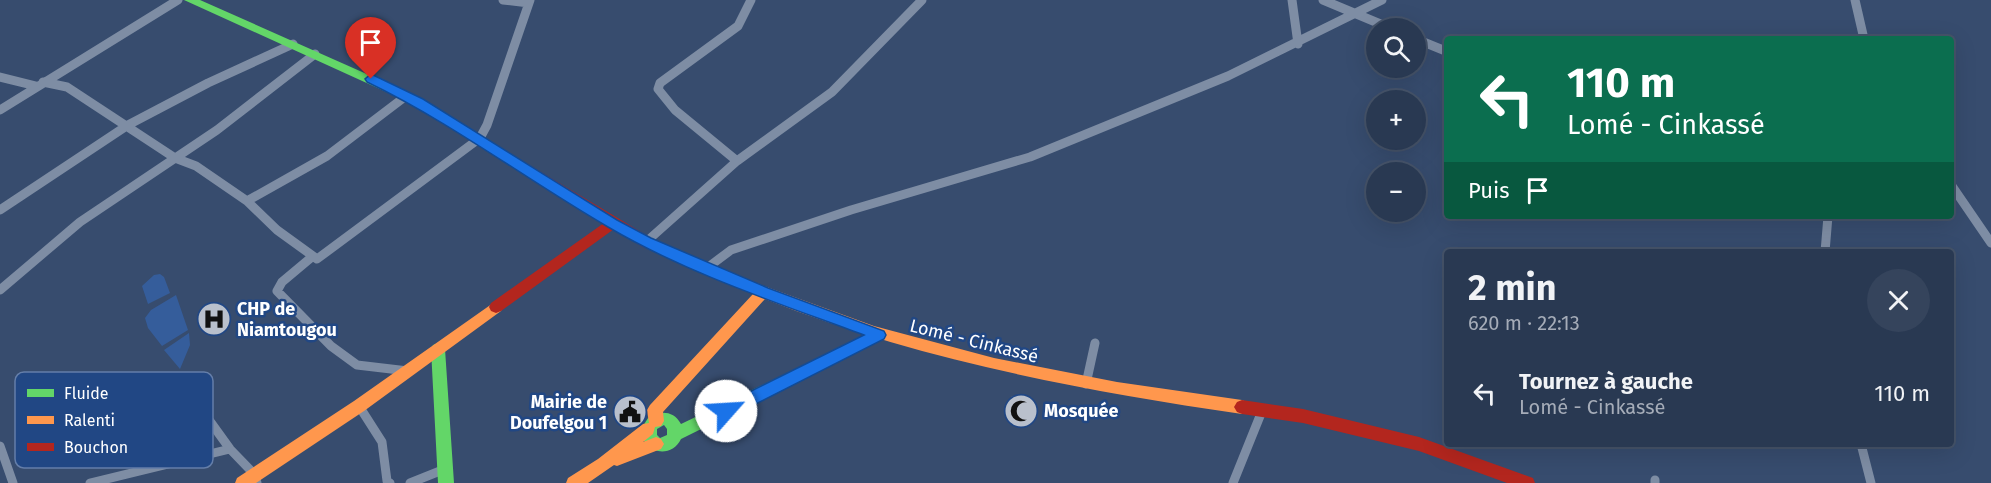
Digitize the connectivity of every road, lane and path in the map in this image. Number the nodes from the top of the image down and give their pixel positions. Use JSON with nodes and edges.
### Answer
{"nodes":[{"id":1,"x":178,"y":0,"type":"edge"},
{"id":2,"x":190,"y":0,"type":"edge"},
{"id":3,"x":503,"y":0,"type":"edge"},
{"id":4,"x":751,"y":0,"type":"edge"},
{"id":5,"x":922,"y":0,"type":"edge"},
{"id":6,"x":1292,"y":0,"type":"edge"},
{"id":7,"x":1323,"y":0,"type":"edge"},
{"id":8,"x":1382,"y":0,"type":"edge"},
{"id":9,"x":1855,"y":0,"type":"edge"},
{"id":10,"x":530,"y":2,"type":"edge"},
{"id":11,"x":210,"y":4,"type":"edge"},
{"id":12,"x":1354,"y":14,"type":"junction"},
{"id":13,"x":1366,"y":19,"type":"edge"},
{"id":14,"x":1863,"y":36,"type":"edge"},
{"id":15,"x":1426,"y":43,"type":"edge"},
{"id":16,"x":293,"y":44,"type":"junction"},
{"id":17,"x":1298,"y":44,"type":"junction"},
{"id":18,"x":1444,"y":50,"type":"edge"},
{"id":19,"x":315,"y":54,"type":"junction"},
{"id":20,"x":0,"y":77,"type":"edge"},
{"id":21,"x":39,"y":84,"type":"junction"},
{"id":22,"x":406,"y":96,"type":"junction"},
{"id":23,"x":0,"y":110,"type":"edge"},
{"id":24,"x":128,"y":125,"type":"junction"},
{"id":25,"x":480,"y":138,"type":"junction"},
{"id":26,"x":175,"y":158,"type":"junction"},
{"id":27,"x":737,"y":161,"type":"junction"},
{"id":28,"x":1954,"y":189,"type":"edge"},
{"id":29,"x":247,"y":201,"type":"junction"},
{"id":30,"x":0,"y":210,"type":"edge"},
{"id":31,"x":1828,"y":219,"type":"edge"},
{"id":32,"x":613,"y":223,"type":"junction"},
{"id":33,"x":646,"y":242,"type":"junction"},
{"id":34,"x":1991,"y":243,"type":"edge"},
{"id":35,"x":1825,"y":249,"type":"edge"},
{"id":36,"x":313,"y":256,"type":"junction"},
{"id":37,"x":707,"y":268,"type":"junction"},
{"id":38,"x":0,"y":290,"type":"edge"},
{"id":39,"x":763,"y":292,"type":"junction"},
{"id":40,"x":879,"y":335,"type":"junction"},
{"id":41,"x":1095,"y":343,"type":"dead end"},
{"id":42,"x":438,"y":349,"type":"junction"},
{"id":43,"x":408,"y":370,"type":"junction"},
{"id":44,"x":1086,"y":384,"type":"junction"},
{"id":45,"x":359,"y":406,"type":"junction"},
{"id":46,"x":1262,"y":411,"type":"junction"},
{"id":47,"x":213,"y":425,"type":"edge"},
{"id":48,"x":652,"y":425,"type":"junction"},
{"id":49,"x":676,"y":434,"type":"junction"},
{"id":50,"x":656,"y":444,"type":"junction"},
{"id":51,"x":0,"y":446,"type":"edge"},
{"id":52,"x":1862,"y":447,"type":"edge"},
{"id":53,"x":230,"y":449,"type":"junction"},
{"id":54,"x":213,"y":453,"type":"edge"},
{"id":55,"x":604,"y":464,"type":"junction"},
{"id":56,"x":152,"y":468,"type":"edge"},
{"id":57,"x":445,"y":476,"type":"edge"},
{"id":58,"x":251,"y":480,"type":"edge"},
{"id":59,"x":13,"y":483,"type":"edge"},
{"id":60,"x":90,"y":483,"type":"edge"},
{"id":61,"x":390,"y":483,"type":"edge"},
{"id":62,"x":410,"y":483,"type":"edge"},
{"id":63,"x":574,"y":483,"type":"edge"},
{"id":64,"x":1233,"y":483,"type":"edge"},
{"id":65,"x":1527,"y":483,"type":"edge"},
{"id":66,"x":1871,"y":483,"type":"edge"}],
"edges":[{"from":1,"to":21,"type":"street"},
{"from":2,"to":11,"type":"main road","name":"Lomé - Cinkassé"},
{"from":3,"to":10,"type":"street"},
{"from":4,"to":27,"type":"street"},
{"from":5,"to":27,"type":"street"},
{"from":6,"to":17,"type":"street"},
{"from":7,"to":12,"type":"street"},
{"from":8,"to":12,"type":"street"},
{"from":9,"to":14,"type":"street"},
{"from":10,"to":25,"type":"street"},
{"from":11,"to":16,"type":"main road","name":"Lomé - Cinkassé"},
{"from":12,"to":13,"type":"street"},
{"from":12,"to":17,"type":"street"},
{"from":15,"to":18,"type":"street"},
{"from":16,"to":19,"type":"main road","name":"Lomé - Cinkassé"},
{"from":16,"to":24,"type":"street"},
{"from":17,"to":37,"type":"street"},
{"from":19,"to":22,"type":"main road","name":"Lomé - Cinkassé"},
{"from":19,"to":26,"type":"street"},
{"from":20,"to":21,"type":"street"},
{"from":21,"to":23,"type":"street"},
{"from":21,"to":24,"type":"street"},
{"from":22,"to":25,"type":"main road","name":"Lomé - Cinkassé"},
{"from":22,"to":29,"type":"street"},
{"from":24,"to":26,"type":"street"},
{"from":24,"to":30,"type":"street"},
{"from":25,"to":32,"type":"main road","name":"Lomé - Cinkassé"},
{"from":25,"to":36,"type":"street"},
{"from":26,"to":29,"type":"street"},
{"from":26,"to":38,"type":"street"},
{"from":27,"to":33,"type":"street"},
{"from":28,"to":34,"type":"street"},
{"from":29,"to":36,"type":"street"},
{"from":31,"to":35,"type":"street"},
{"from":32,"to":33,"type":"main road","name":"Lomé - Cinkassé"},
{"from":32,"to":42,"type":"main road"},
{"from":33,"to":37,"type":"main road","name":"Lomé - Cinkassé"},
{"from":36,"to":43,"type":"street"},
{"from":37,"to":39,"type":"main road","name":"Lomé - Cinkassé"},
{"from":39,"to":40,"type":"main road","name":"Lomé - Cinkassé"},
{"from":39,"to":48,"type":"main road"},
{"from":40,"to":44,"type":"main road","name":"Lomé - Cinkassé"},
{"from":40,"to":49,"type":"main road"},
{"from":41,"to":44,"type":"street"},
{"from":42,"to":43,"type":"main road"},
{"from":42,"to":57,"type":"main road"},
{"from":43,"to":45,"type":"main road"},
{"from":44,"to":46,"type":"main road","name":"Lomé - Cinkassé"},
{"from":45,"to":58,"type":"main road"},
{"from":45,"to":61,"type":"street"},
{"from":46,"to":64,"type":"street"},
{"from":46,"to":65,"type":"main road","name":"Lomé - Cinkassé"},
{"from":47,"to":53,"type":"street"},
{"from":48,"to":49,"type":"main road"},
{"from":48,"to":50,"type":"main road"},
{"from":48,"to":55,"type":"main road"},
{"from":49,"to":50,"type":"main road"},
{"from":50,"to":55,"type":"main road"},
{"from":51,"to":59,"type":"street"},
{"from":52,"to":66,"type":"street"},
{"from":53,"to":54,"type":"street"},
{"from":53,"to":58,"type":"street"},
{"from":55,"to":63,"type":"main road"},
{"from":56,"to":60,"type":"street"},
{"from":57,"to":62,"type":"street"}]}
